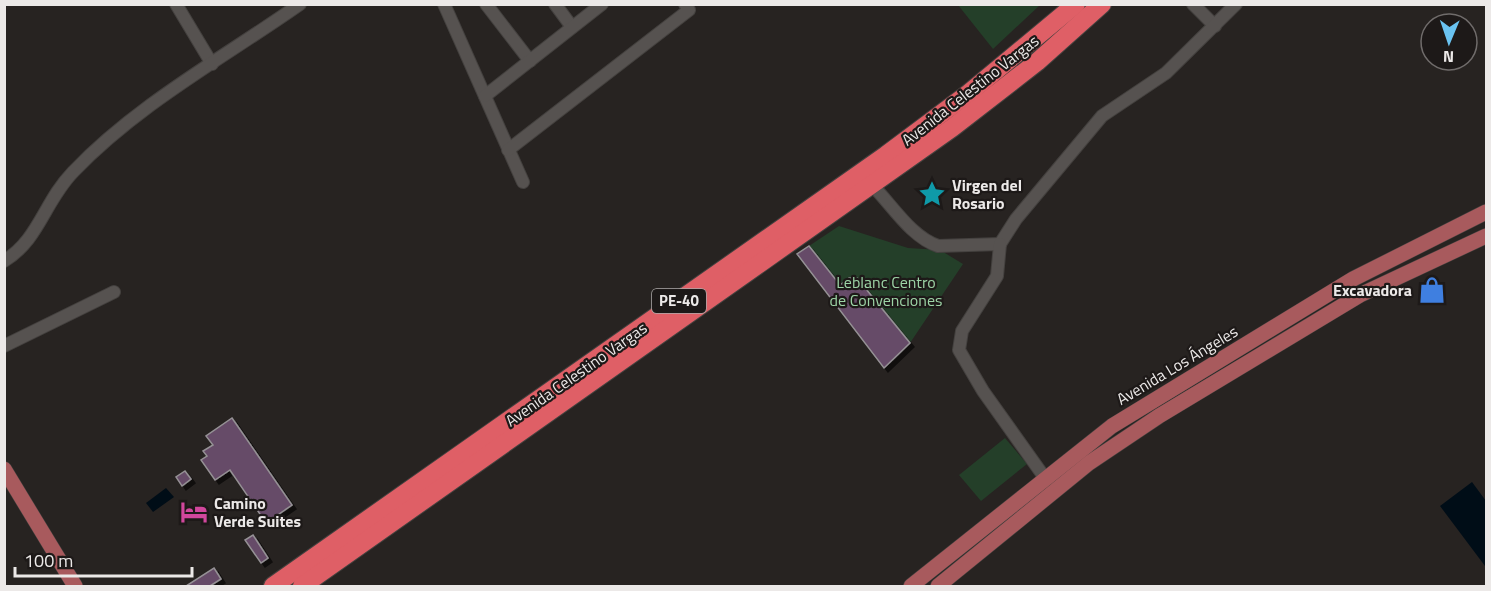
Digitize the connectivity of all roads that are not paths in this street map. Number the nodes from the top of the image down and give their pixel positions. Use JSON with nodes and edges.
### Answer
{"nodes":[{"id":1,"x":300,"y":4,"type":"edge"},
{"id":2,"x":444,"y":4,"type":"edge"},
{"id":3,"x":486,"y":4,"type":"edge"},
{"id":4,"x":555,"y":4,"type":"edge"},
{"id":5,"x":602,"y":4,"type":"edge"},
{"id":6,"x":685,"y":4,"type":"edge"},
{"id":7,"x":1076,"y":4,"type":"edge"},
{"id":8,"x":1102,"y":4,"type":"edge"},
{"id":9,"x":1193,"y":4,"type":"edge"},
{"id":10,"x":1236,"y":4,"type":"edge"},
{"id":11,"x":177,"y":5,"type":"edge"},
{"id":12,"x":1215,"y":26,"type":"junction"},
{"id":13,"x":573,"y":27,"type":"junction"},
{"id":14,"x":530,"y":61,"type":"junction"},
{"id":15,"x":212,"y":64,"type":"junction"},
{"id":16,"x":485,"y":96,"type":"junction"},
{"id":17,"x":508,"y":150,"type":"junction"},
{"id":18,"x":523,"y":183,"type":"dead end"},
{"id":19,"x":872,"y":185,"type":"junction"},
{"id":20,"x":836,"y":200,"type":"junction"},
{"id":21,"x":1486,"y":212,"type":"edge"},
{"id":22,"x":1486,"y":236,"type":"edge"},
{"id":23,"x":1000,"y":244,"type":"junction"},
{"id":24,"x":4,"y":261,"type":"edge"},
{"id":25,"x":114,"y":292,"type":"dead end"},
{"id":26,"x":4,"y":346,"type":"edge"},
{"id":27,"x":4,"y":470,"type":"edge"},
{"id":28,"x":1045,"y":478,"type":"junction"},
{"id":29,"x":347,"y":544,"type":"junction"},
{"id":30,"x":75,"y":586,"type":"edge"},
{"id":31,"x":273,"y":586,"type":"edge"},
{"id":32,"x":302,"y":586,"type":"edge"},
{"id":33,"x":911,"y":586,"type":"edge"},
{"id":34,"x":938,"y":586,"type":"edge"}],
"edges":[{"from":1,"to":15,"type":"street"},
{"from":2,"to":16,"type":"street"},
{"from":3,"to":14,"type":"street"},
{"from":4,"to":13,"type":"street"},
{"from":5,"to":13,"type":"street"},
{"from":6,"to":17,"type":"street"},
{"from":7,"to":20,"type":"highway","name":"Avenida Celestino Vargas","number":"PE-40"},
{"from":8,"to":19,"type":"highway","name":"Avenida Celestino Vargas","number":"PE-40"},
{"from":9,"to":12,"type":"street"},
{"from":10,"to":12,"type":"street"},
{"from":11,"to":15,"type":"street"},
{"from":12,"to":23,"type":"street"},
{"from":13,"to":14,"type":"street"},
{"from":14,"to":16,"type":"street"},
{"from":15,"to":24,"type":"street"},
{"from":16,"to":17,"type":"street"},
{"from":17,"to":18,"type":"street"},
{"from":19,"to":20,"type":"highway","name":"Avenida Celestino Vargas","number":"PE-40"},
{"from":19,"to":23,"type":"street"},
{"from":20,"to":29,"type":"highway","name":"Avenida Celestino Vargas","number":"PE-40"},
{"from":21,"to":28,"type":"main road","name":"Avenida Los Ángeles"},
{"from":22,"to":34,"type":"main road"},
{"from":23,"to":28,"type":"street"},
{"from":25,"to":26,"type":"street"},
{"from":27,"to":30,"type":"main road"},
{"from":28,"to":33,"type":"main road","name":"Avenida Los Ángeles"},
{"from":29,"to":31,"type":"highway","name":"Avenida Celestino Vargas","number":"PE-40"},
{"from":29,"to":32,"type":"highway","name":"Avenida Celestino Vargas","number":"PE-40"}]}
